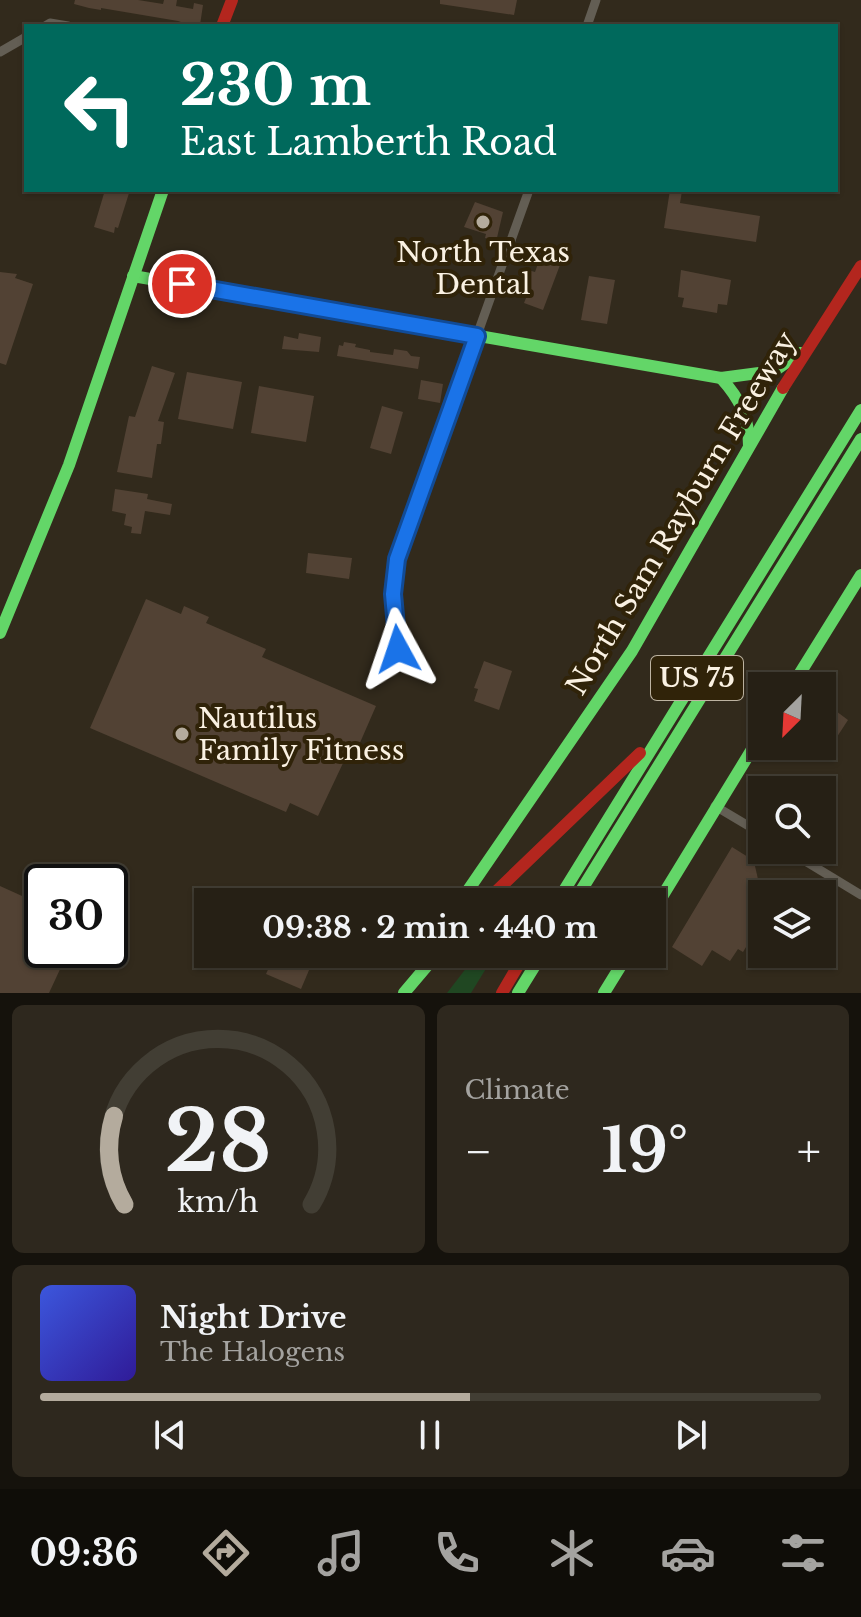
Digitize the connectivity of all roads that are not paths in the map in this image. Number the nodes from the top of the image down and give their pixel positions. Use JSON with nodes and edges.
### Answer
{"nodes":[{"id":1,"x":232,"y":0,"type":"edge"},
{"id":2,"x":596,"y":0,"type":"edge"},
{"id":3,"x":223,"y":24,"type":"edge"},
{"id":4,"x":588,"y":24,"type":"edge"},
{"id":5,"x":24,"y":38,"type":"edge"},
{"id":6,"x":0,"y":52,"type":"edge"},
{"id":7,"x":162,"y":192,"type":"edge"},
{"id":8,"x":528,"y":192,"type":"edge"},
{"id":9,"x":861,"y":266,"type":"edge"},
{"id":10,"x":133,"y":276,"type":"junction"},
{"id":11,"x":477,"y":336,"type":"junction"},
{"id":12,"x":809,"y":346,"type":"junction"},
{"id":13,"x":721,"y":378,"type":"junction"},
{"id":14,"x":861,"y":410,"type":"edge"},
{"id":15,"x":861,"y":439,"type":"edge"},
{"id":16,"x":749,"y":449,"type":"junction"},
{"id":17,"x":861,"y":575,"type":"edge"},
{"id":18,"x":0,"y":633,"type":"edge"},
{"id":19,"x":398,"y":649,"type":"dead end"},
{"id":20,"x":801,"y":672,"type":"edge"},
{"id":21,"x":661,"y":732,"type":"junction"},
{"id":22,"x":748,"y":755,"type":"edge"},
{"id":23,"x":715,"y":806,"type":"junction"},
{"id":24,"x":748,"y":826,"type":"edge"},
{"id":25,"x":810,"y":864,"type":"edge"},
{"id":26,"x":470,"y":888,"type":"edge"},
{"id":27,"x":499,"y":888,"type":"edge"},
{"id":28,"x":566,"y":888,"type":"edge"},
{"id":29,"x":583,"y":888,"type":"edge"},
{"id":30,"x":666,"y":889,"type":"edge"},
{"id":31,"x":861,"y":895,"type":"edge"},
{"id":32,"x":418,"y":968,"type":"edge"},
{"id":33,"x":425,"y":968,"type":"edge"},
{"id":34,"x":517,"y":968,"type":"edge"},
{"id":35,"x":533,"y":968,"type":"edge"},
{"id":36,"x":619,"y":968,"type":"edge"},
{"id":37,"x":403,"y":993,"type":"edge"},
{"id":38,"x":502,"y":993,"type":"edge"},
{"id":39,"x":518,"y":993,"type":"edge"},
{"id":40,"x":604,"y":993,"type":"edge"}],
"edges":[{"from":1,"to":3,"type":"main road"},
{"from":2,"to":4,"type":"street"},
{"from":5,"to":6,"type":"street"},
{"from":7,"to":10,"type":"main road"},
{"from":8,"to":11,"type":"street"},
{"from":9,"to":12,"type":"main road","name":"North Sam Rayburn Freeway"},
{"from":10,"to":11,"type":"main road"},
{"from":10,"to":18,"type":"main road"},
{"from":11,"to":13,"type":"main road"},
{"from":11,"to":19,"type":"street"},
{"from":12,"to":13,"type":"main road"},
{"from":12,"to":16,"type":"main road","name":"North Sam Rayburn Freeway"},
{"from":13,"to":16,"type":"main road"},
{"from":14,"to":21,"type":"main road","number":"US 75"},
{"from":15,"to":29,"type":"main road","number":"US 75"},
{"from":16,"to":26,"type":"main road","name":"North Sam Rayburn Freeway"},
{"from":17,"to":20,"type":"main road"},
{"from":21,"to":27,"type":"main road"},
{"from":21,"to":28,"type":"main road","number":"US 75"},
{"from":22,"to":23,"type":"main road"},
{"from":23,"to":24,"type":"street"},
{"from":23,"to":30,"type":"main road"},
{"from":25,"to":31,"type":"street"},
{"from":32,"to":37,"type":"main road"},
{"from":33,"to":37,"type":"main road"},
{"from":34,"to":38,"type":"main road"},
{"from":35,"to":39,"type":"main road"},
{"from":36,"to":40,"type":"main road"}]}
